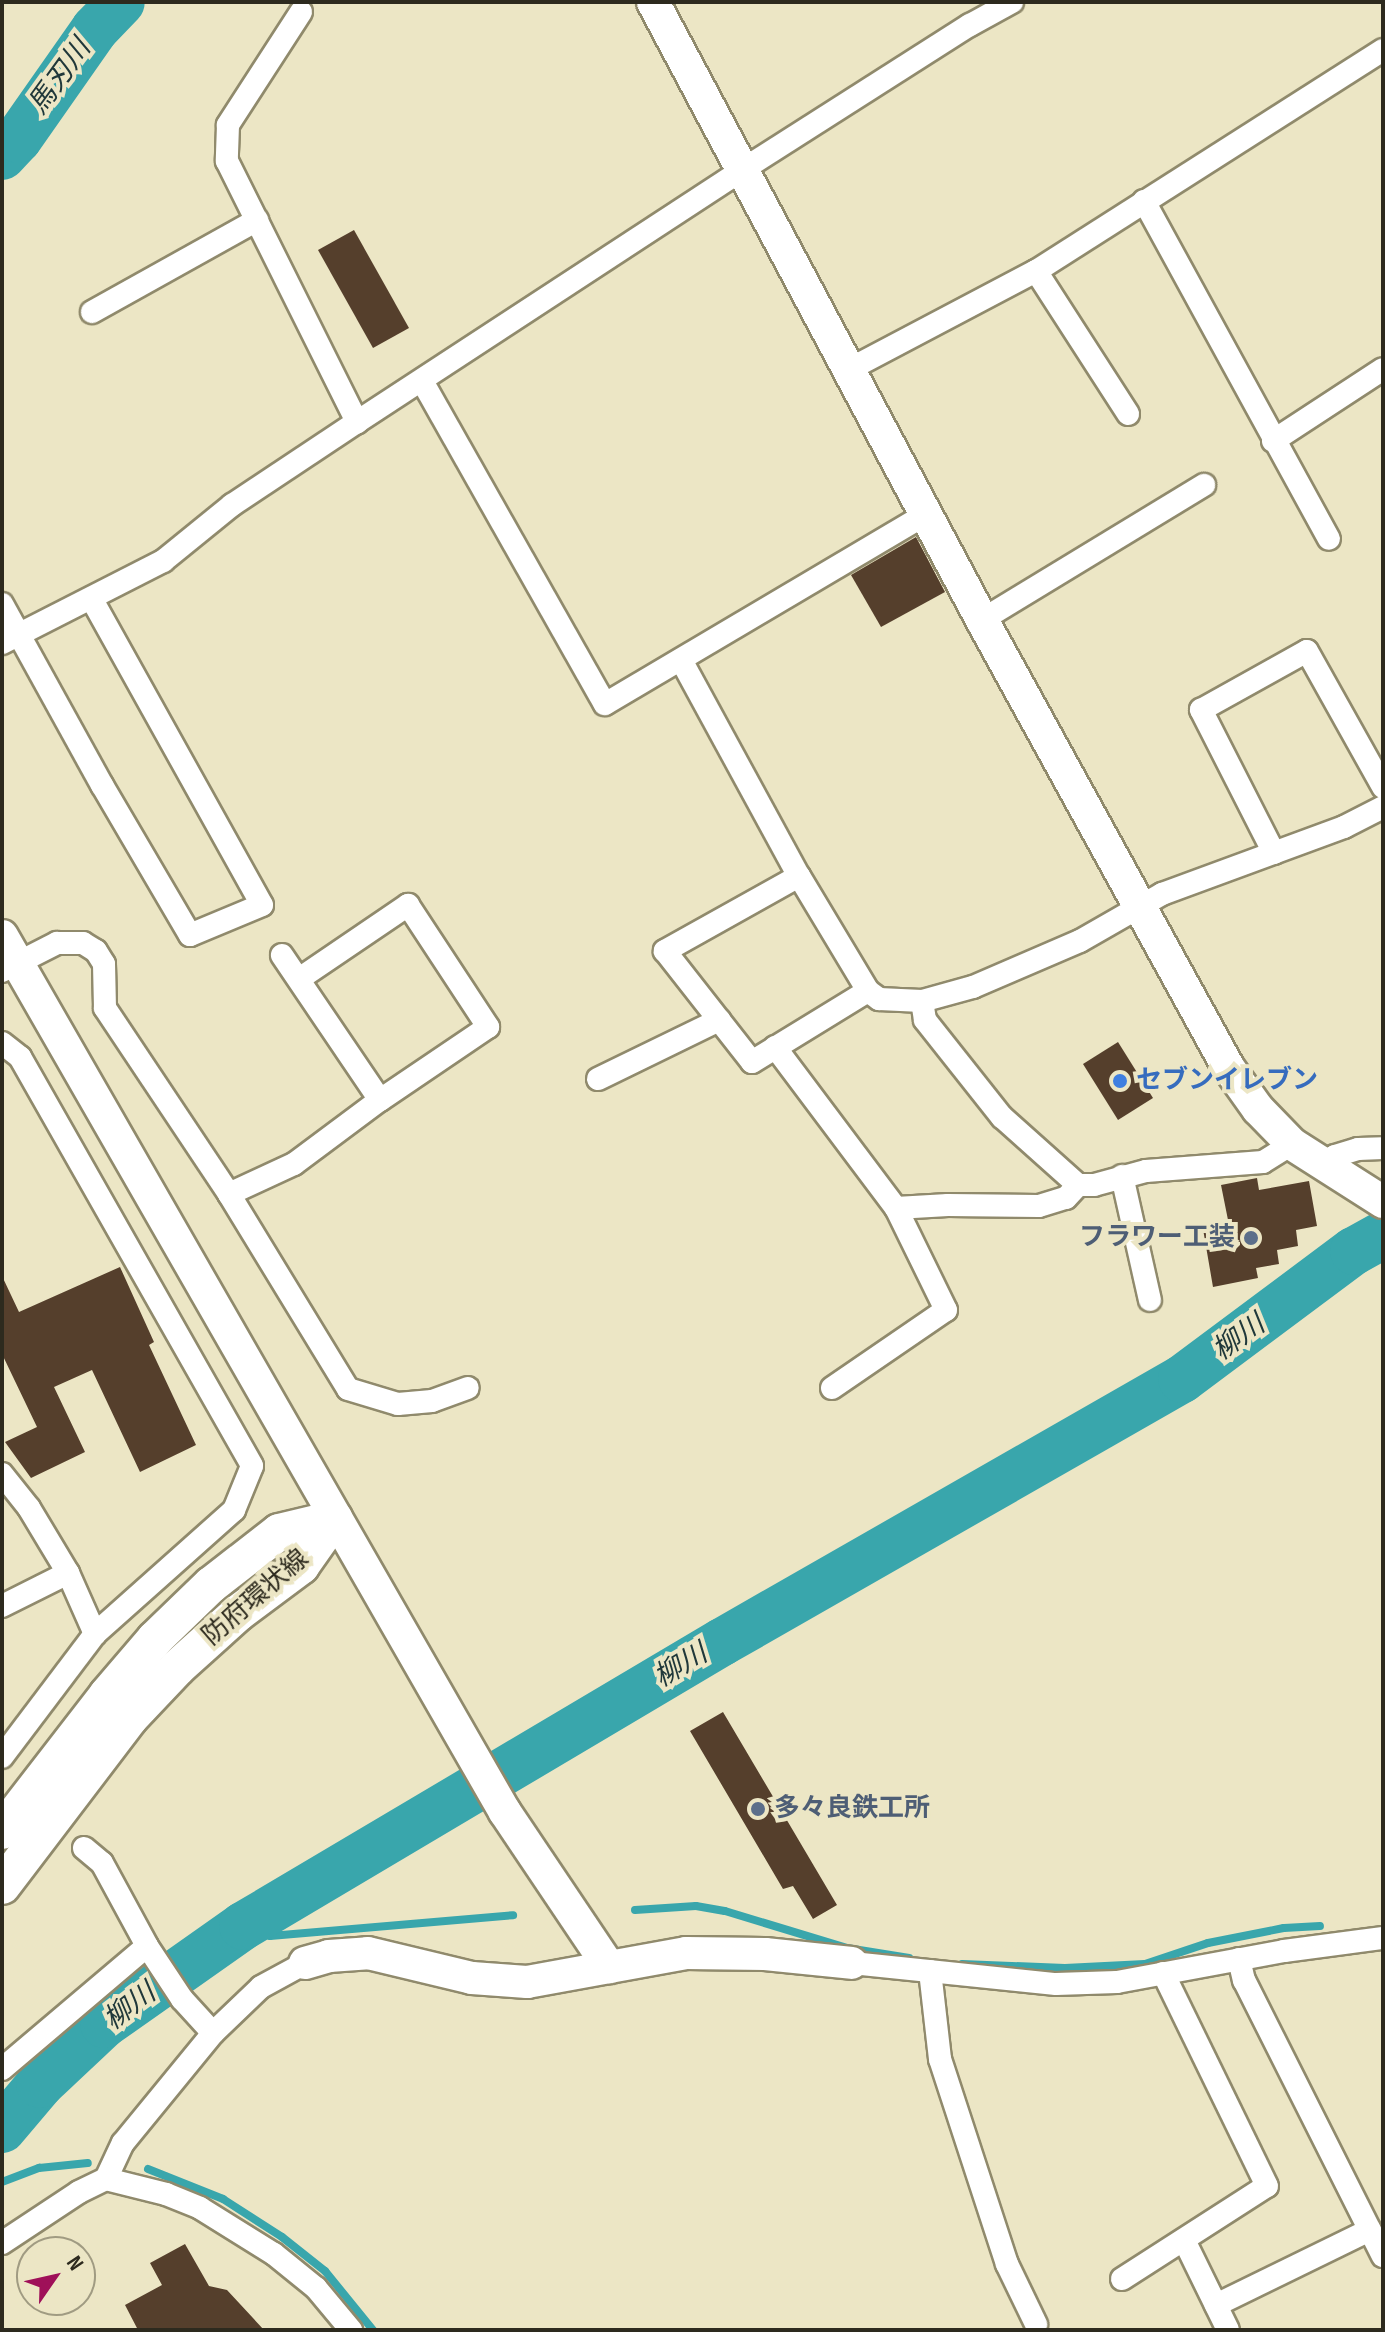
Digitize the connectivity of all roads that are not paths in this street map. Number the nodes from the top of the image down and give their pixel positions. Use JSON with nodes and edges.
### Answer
{"nodes":[{"id":1,"x":653,"y":2,"type":"edge"},
{"id":2,"x":1012,"y":2,"type":"edge"},
{"id":3,"x":301,"y":12,"type":"dead end"},
{"id":4,"x":1383,"y":50,"type":"edge"},
{"id":5,"x":742,"y":170,"type":"junction"},
{"id":6,"x":1144,"y":201,"type":"junction"},
{"id":7,"x":257,"y":220,"type":"junction"},
{"id":8,"x":1036,"y":271,"type":"junction"},
{"id":9,"x":92,"y":312,"type":"dead end"},
{"id":10,"x":850,"y":369,"type":"junction"},
{"id":11,"x":1383,"y":369,"type":"edge"},
{"id":12,"x":422,"y":381,"type":"junction"},
{"id":13,"x":1128,"y":414,"type":"dead end"},
{"id":14,"x":357,"y":422,"type":"junction"},
{"id":15,"x":1273,"y":441,"type":"junction"},
{"id":16,"x":1204,"y":485,"type":"dead end"},
{"id":17,"x":928,"y":513,"type":"junction"},
{"id":18,"x":1329,"y":539,"type":"dead end"},
{"id":19,"x":91,"y":598,"type":"junction"},
{"id":20,"x":2,"y":604,"type":"edge"},
{"id":21,"x":982,"y":620,"type":"junction"},
{"id":22,"x":12,"y":638,"type":"edge"},
{"id":23,"x":681,"y":660,"type":"junction"},
{"id":24,"x":1383,"y":787,"type":"edge"},
{"id":25,"x":1383,"y":807,"type":"edge"},
{"id":26,"x":1274,"y":853,"type":"junction"},
{"id":27,"x":799,"y":876,"type":"junction"},
{"id":28,"x":1140,"y":905,"type":"junction"},
{"id":29,"x":2,"y":936,"type":"edge"},
{"id":30,"x":282,"y":955,"type":"dead end"},
{"id":31,"x":10,"y":967,"type":"edge"},
{"id":32,"x":299,"y":979,"type":"junction"},
{"id":33,"x":868,"y":991,"type":"junction"},
{"id":34,"x":922,"y":1001,"type":"junction"},
{"id":35,"x":719,"y":1020,"type":"junction"},
{"id":36,"x":2,"y":1043,"type":"edge"},
{"id":37,"x":775,"y":1047,"type":"junction"},
{"id":38,"x":598,"y":1079,"type":"dead end"},
{"id":39,"x":380,"y":1100,"type":"junction"},
{"id":40,"x":1292,"y":1144,"type":"junction"},
{"id":41,"x":1383,"y":1148,"type":"edge"},
{"id":42,"x":1326,"y":1164,"type":"junction"},
{"id":43,"x":1122,"y":1176,"type":"junction"},
{"id":44,"x":1078,"y":1185,"type":"junction"},
{"id":45,"x":229,"y":1194,"type":"junction"},
{"id":46,"x":1383,"y":1202,"type":"edge"},
{"id":47,"x":896,"y":1208,"type":"junction"},
{"id":48,"x":1150,"y":1300,"type":"dead end"},
{"id":49,"x":468,"y":1388,"type":"dead end"},
{"id":50,"x":832,"y":1388,"type":"dead end"},
{"id":51,"x":2,"y":1474,"type":"edge"},
{"id":52,"x":334,"y":1519,"type":"junction"},
{"id":53,"x":68,"y":1573,"type":"junction"},
{"id":54,"x":2,"y":1606,"type":"edge"},
{"id":55,"x":95,"y":1634,"type":"junction"},
{"id":56,"x":2,"y":1757,"type":"edge"},
{"id":57,"x":2,"y":1831,"type":"edge"},
{"id":58,"x":84,"y":1848,"type":"dead end"},
{"id":59,"x":2,"y":1886,"type":"edge"},
{"id":60,"x":1383,"y":1938,"type":"edge"},
{"id":61,"x":150,"y":1950,"type":"junction"},
{"id":62,"x":1239,"y":1959,"type":"junction"},
{"id":63,"x":305,"y":1963,"type":"joint"},
{"id":64,"x":852,"y":1963,"type":"joint"},
{"id":65,"x":609,"y":1967,"type":"junction"},
{"id":66,"x":930,"y":1971,"type":"junction"},
{"id":67,"x":1163,"y":1973,"type":"junction"},
{"id":68,"x":213,"y":2033,"type":"junction"},
{"id":69,"x":2,"y":2069,"type":"edge"},
{"id":70,"x":106,"y":2179,"type":"junction"},
{"id":71,"x":1370,"y":2230,"type":"junction"},
{"id":72,"x":1184,"y":2240,"type":"junction"},
{"id":73,"x":2,"y":2243,"type":"edge"},
{"id":74,"x":1383,"y":2256,"type":"edge"},
{"id":75,"x":1122,"y":2279,"type":"dead end"},
{"id":76,"x":1216,"y":2305,"type":"junction"},
{"id":77,"x":1036,"y":2324,"type":"dead end"},
{"id":78,"x":351,"y":2330,"type":"edge"},
{"id":79,"x":1228,"y":2330,"type":"edge"}],
"edges":[{"from":1,"to":5,"type":"street"},
{"from":2,"to":5,"type":"street"},
{"from":3,"to":7,"type":"street"},
{"from":4,"to":6,"type":"street"},
{"from":5,"to":10,"type":"street"},
{"from":5,"to":12,"type":"street"},
{"from":6,"to":8,"type":"street"},
{"from":6,"to":15,"type":"street"},
{"from":7,"to":9,"type":"street"},
{"from":7,"to":14,"type":"street"},
{"from":8,"to":10,"type":"street"},
{"from":8,"to":13,"type":"street"},
{"from":10,"to":17,"type":"street"},
{"from":11,"to":15,"type":"street"},
{"from":12,"to":14,"type":"street"},
{"from":12,"to":23,"type":"street"},
{"from":14,"to":19,"type":"street"},
{"from":15,"to":18,"type":"street"},
{"from":16,"to":21,"type":"street"},
{"from":17,"to":21,"type":"street"},
{"from":17,"to":23,"type":"street"},
{"from":19,"to":22,"type":"street"},
{"from":19,"to":22,"type":"street"},
{"from":20,"to":22,"type":"street"},
{"from":21,"to":28,"type":"street"},
{"from":23,"to":27,"type":"street"},
{"from":24,"to":26,"type":"street"},
{"from":25,"to":26,"type":"street"},
{"from":26,"to":28,"type":"street"},
{"from":27,"to":33,"type":"street"},
{"from":27,"to":35,"type":"street"},
{"from":28,"to":34,"type":"street"},
{"from":28,"to":40,"type":"street"},
{"from":29,"to":31,"type":"street"},
{"from":30,"to":32,"type":"street"},
{"from":31,"to":45,"type":"street"},
{"from":31,"to":52,"type":"street"},
{"from":32,"to":39,"type":"street"},
{"from":32,"to":39,"type":"street"},
{"from":33,"to":34,"type":"street"},
{"from":33,"to":37,"type":"street"},
{"from":34,"to":44,"type":"street"},
{"from":35,"to":37,"type":"street"},
{"from":35,"to":38,"type":"street"},
{"from":36,"to":55,"type":"street"},
{"from":37,"to":47,"type":"street"},
{"from":39,"to":45,"type":"street"},
{"from":40,"to":42,"type":"street"},
{"from":40,"to":43,"type":"street"},
{"from":41,"to":42,"type":"street"},
{"from":42,"to":46,"type":"street"},
{"from":43,"to":44,"type":"street"},
{"from":43,"to":48,"type":"street"},
{"from":44,"to":47,"type":"street"},
{"from":45,"to":49,"type":"street"},
{"from":47,"to":50,"type":"street"},
{"from":51,"to":53,"type":"street"},
{"from":52,"to":57,"type":"main road","name":"防府環状線"},
{"from":52,"to":59,"type":"main road","name":"防府環状線"},
{"from":52,"to":65,"type":"street"},
{"from":53,"to":54,"type":"street"},
{"from":53,"to":55,"type":"street"},
{"from":55,"to":56,"type":"street"},
{"from":58,"to":61,"type":"street"},
{"from":60,"to":62,"type":"street"},
{"from":61,"to":68,"type":"street"},
{"from":61,"to":69,"type":"street"},
{"from":62,"to":67,"type":"street"},
{"from":62,"to":71,"type":"street"},
{"from":63,"to":65,"type":"street"},
{"from":63,"to":68,"type":"street"},
{"from":64,"to":65,"type":"street"},
{"from":64,"to":66,"type":"street"},
{"from":66,"to":67,"type":"street"},
{"from":66,"to":77,"type":"street"},
{"from":67,"to":72,"type":"street"},
{"from":68,"to":70,"type":"street"},
{"from":70,"to":73,"type":"street"},
{"from":70,"to":78,"type":"street"},
{"from":71,"to":74,"type":"street"},
{"from":71,"to":76,"type":"street"},
{"from":72,"to":75,"type":"street"},
{"from":72,"to":76,"type":"street"},
{"from":76,"to":79,"type":"street"}]}
